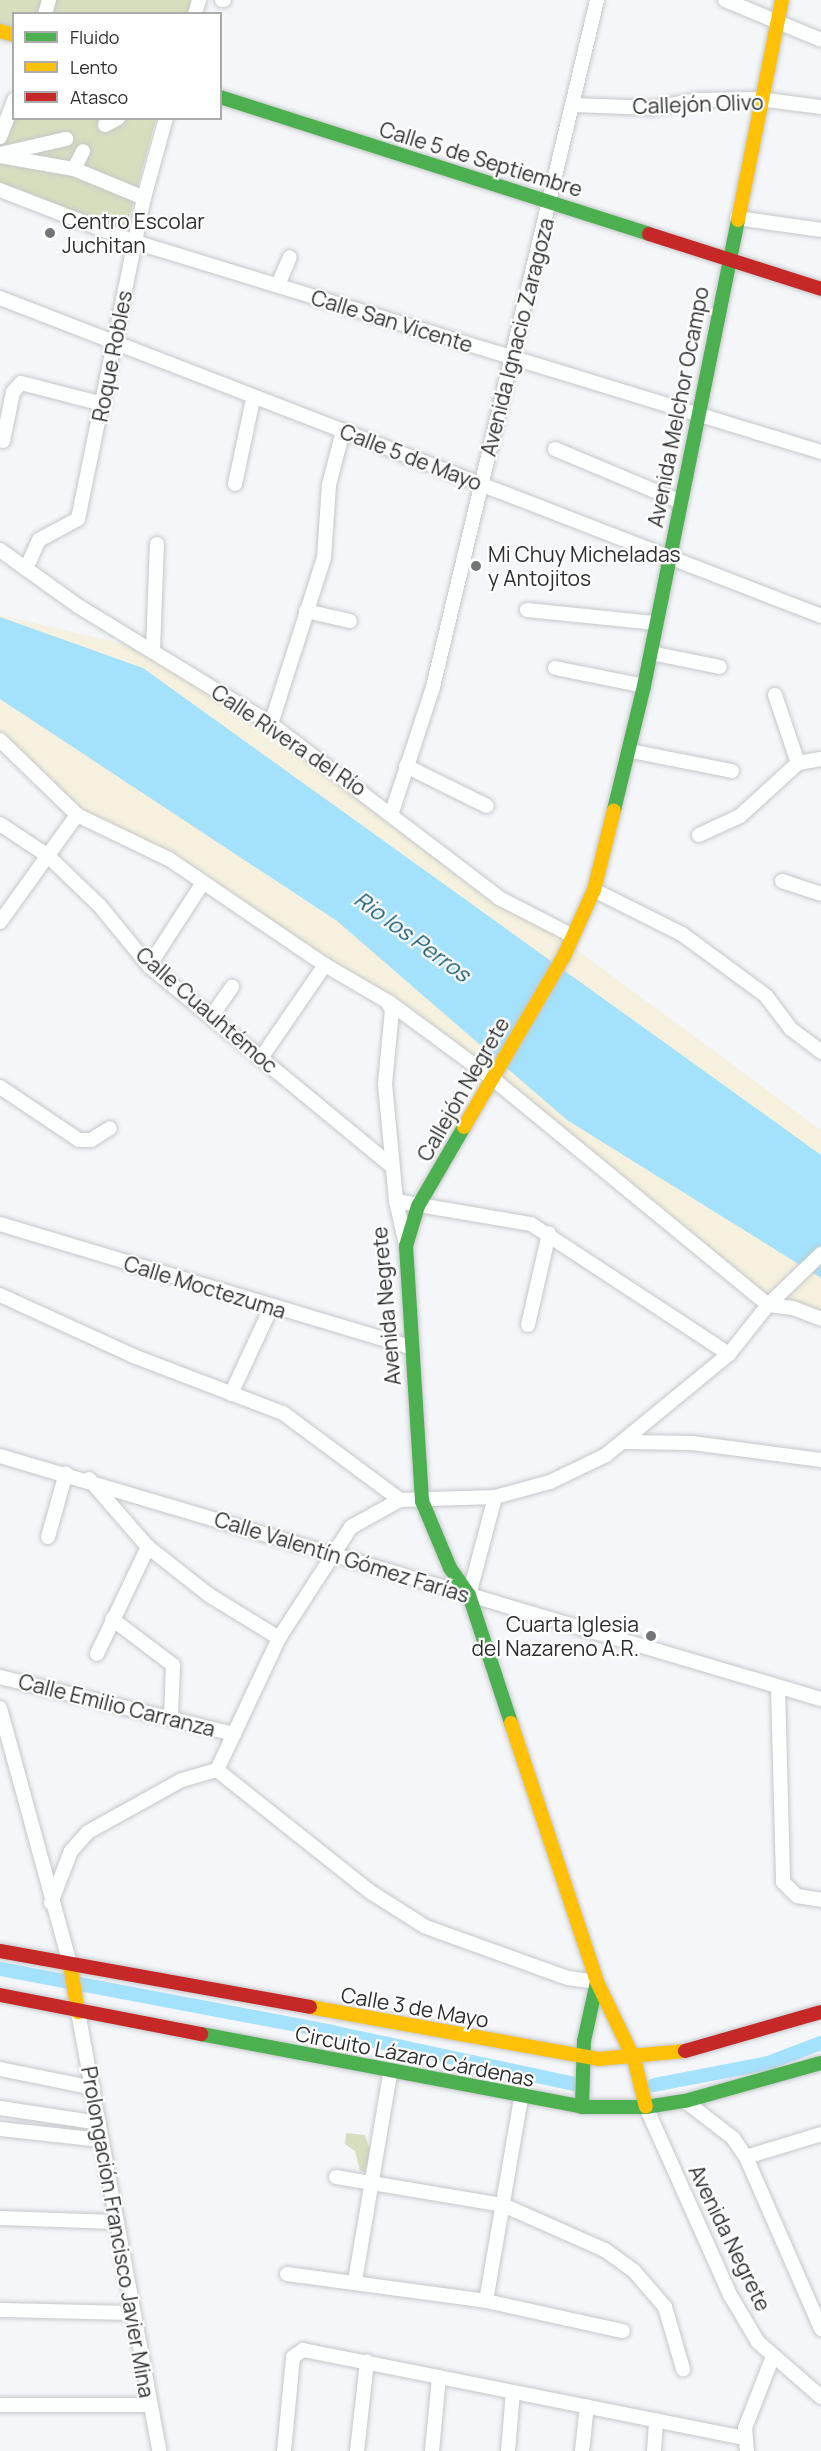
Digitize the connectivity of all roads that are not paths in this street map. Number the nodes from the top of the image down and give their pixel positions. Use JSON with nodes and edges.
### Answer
{"nodes":[{"id":1,"x":597,"y":0,"type":"edge"},
{"id":2,"x":725,"y":0,"type":"edge"},
{"id":3,"x":782,"y":0,"type":"edge"},
{"id":4,"x":778,"y":23,"type":"junction"},
{"id":5,"x":821,"y":40,"type":"edge"},
{"id":6,"x":222,"y":98,"type":"edge"},
{"id":7,"x":759,"y":99,"type":"junction"},
{"id":8,"x":12,"y":105,"type":"edge"},
{"id":9,"x":574,"y":105,"type":"junction"},
{"id":10,"x":821,"y":107,"type":"edge"},
{"id":11,"x":114,"y":120,"type":"edge"},
{"id":12,"x":165,"y":120,"type":"edge"},
{"id":13,"x":105,"y":125,"type":"dead end"},
{"id":14,"x":0,"y":137,"type":"edge"},
{"id":15,"x":66,"y":138,"type":"dead end"},
{"id":16,"x":83,"y":151,"type":"dead end"},
{"id":17,"x":0,"y":155,"type":"edge"},
{"id":18,"x":74,"y":169,"type":"junction"},
{"id":19,"x":0,"y":190,"type":"edge"},
{"id":20,"x":144,"y":198,"type":"junction"},
{"id":21,"x":550,"y":202,"type":"junction"},
{"id":22,"x":737,"y":218,"type":"junction"},
{"id":23,"x":821,"y":230,"type":"edge"},
{"id":24,"x":135,"y":242,"type":"junction"},
{"id":25,"x":290,"y":257,"type":"dead end"},
{"id":26,"x":729,"y":260,"type":"junction"},
{"id":27,"x":278,"y":285,"type":"junction"},
{"id":28,"x":821,"y":289,"type":"edge"},
{"id":29,"x":0,"y":298,"type":"edge"},
{"id":30,"x":113,"y":341,"type":"junction"},
{"id":31,"x":511,"y":358,"type":"junction"},
{"id":32,"x":253,"y":399,"type":"junction"},
{"id":33,"x":103,"y":404,"type":"junction"},
{"id":34,"x":701,"y":417,"type":"junction"},
{"id":35,"x":343,"y":431,"type":"junction"},
{"id":36,"x":3,"y":441,"type":"dead end"},
{"id":37,"x":555,"y":449,"type":"dead end"},
{"id":38,"x":821,"y":452,"type":"edge"},
{"id":39,"x":481,"y":483,"type":"junction"},
{"id":40,"x":235,"y":484,"type":"dead end"},
{"id":41,"x":681,"y":502,"type":"junction"},
{"id":42,"x":157,"y":544,"type":"dead end"},
{"id":43,"x":0,"y":550,"type":"edge"},
{"id":44,"x":669,"y":558,"type":"junction"},
{"id":45,"x":26,"y":569,"type":"junction"},
{"id":46,"x":527,"y":610,"type":"dead end"},
{"id":47,"x":306,"y":611,"type":"junction"},
{"id":48,"x":821,"y":616,"type":"edge"},
{"id":49,"x":350,"y":621,"type":"dead end"},
{"id":50,"x":656,"y":623,"type":"junction"},
{"id":51,"x":153,"y":651,"type":"junction"},
{"id":52,"x":651,"y":653,"type":"junction"},
{"id":53,"x":720,"y":667,"type":"dead end"},
{"id":54,"x":555,"y":668,"type":"dead end"},
{"id":55,"x":644,"y":686,"type":"junction"},
{"id":56,"x":775,"y":695,"type":"dead end"},
{"id":57,"x":271,"y":724,"type":"junction"},
{"id":58,"x":0,"y":741,"type":"edge"},
{"id":59,"x":631,"y":751,"type":"junction"},
{"id":60,"x":821,"y":759,"type":"edge"},
{"id":61,"x":798,"y":763,"type":"junction"},
{"id":62,"x":406,"y":766,"type":"junction"},
{"id":63,"x":732,"y":771,"type":"dead end"},
{"id":64,"x":487,"y":807,"type":"dead end"},
{"id":65,"x":392,"y":812,"type":"junction"},
{"id":66,"x":77,"y":814,"type":"junction"},
{"id":67,"x":0,"y":824,"type":"edge"},
{"id":68,"x":699,"y":835,"type":"dead end"},
{"id":69,"x":48,"y":856,"type":"junction"},
{"id":70,"x":782,"y":881,"type":"dead end"},
{"id":71,"x":202,"y":884,"type":"junction"},
{"id":72,"x":594,"y":890,"type":"junction"},
{"id":73,"x":821,"y":894,"type":"edge"},
{"id":74,"x":0,"y":922,"type":"edge"},
{"id":75,"x":573,"y":936,"type":"junction"},
{"id":76,"x":564,"y":956,"type":"joint"},
{"id":77,"x":325,"y":965,"type":"junction"},
{"id":78,"x":149,"y":966,"type":"junction"},
{"id":79,"x":232,"y":987,"type":"dead end"},
{"id":80,"x":390,"y":1003,"type":"junction"},
{"id":81,"x":211,"y":1017,"type":"junction"},
{"id":82,"x":821,"y":1052,"type":"edge"},
{"id":83,"x":261,"y":1058,"type":"junction"},
{"id":84,"x":493,"y":1079,"type":"junction"},
{"id":85,"x":0,"y":1087,"type":"edge"},
{"id":86,"x":110,"y":1128,"type":"dead end"},
{"id":87,"x":393,"y":1167,"type":"junction"},
{"id":88,"x":396,"y":1201,"type":"junction"},
{"id":89,"x":418,"y":1206,"type":"junction"},
{"id":90,"x":0,"y":1224,"type":"edge"},
{"id":91,"x":549,"y":1233,"type":"junction"},
{"id":92,"x":406,"y":1246,"type":"junction"},
{"id":93,"x":821,"y":1254,"type":"edge"},
{"id":94,"x":0,"y":1295,"type":"edge"},
{"id":95,"x":768,"y":1305,"type":"junction"},
{"id":96,"x":271,"y":1308,"type":"junction"},
{"id":97,"x":821,"y":1319,"type":"edge"},
{"id":98,"x":528,"y":1325,"type":"dead end"},
{"id":99,"x":411,"y":1347,"type":"junction"},
{"id":100,"x":729,"y":1354,"type":"junction"},
{"id":101,"x":231,"y":1394,"type":"junction"},
{"id":102,"x":624,"y":1442,"type":"junction"},
{"id":103,"x":0,"y":1456,"type":"edge"},
{"id":104,"x":821,"y":1460,"type":"edge"},
{"id":105,"x":66,"y":1473,"type":"junction"},
{"id":106,"x":89,"y":1479,"type":"junction"},
{"id":107,"x":495,"y":1497,"type":"junction"},
{"id":108,"x":400,"y":1500,"type":"junction"},
{"id":109,"x":422,"y":1501,"type":"junction"},
{"id":110,"x":48,"y":1538,"type":"dead end"},
{"id":111,"x":148,"y":1547,"type":"junction"},
{"id":112,"x":330,"y":1554,"type":"junction"},
{"id":113,"x":469,"y":1595,"type":"junction"},
{"id":114,"x":112,"y":1619,"type":"junction"},
{"id":115,"x":279,"y":1638,"type":"junction"},
{"id":116,"x":97,"y":1654,"type":"dead end"},
{"id":117,"x":0,"y":1677,"type":"edge"},
{"id":118,"x":778,"y":1687,"type":"junction"},
{"id":119,"x":821,"y":1700,"type":"edge"},
{"id":120,"x":0,"y":1708,"type":"edge"},
{"id":121,"x":171,"y":1719,"type":"junction"},
{"id":122,"x":234,"y":1734,"type":"junction"},
{"id":123,"x":217,"y":1770,"type":"junction"},
{"id":124,"x":821,"y":1900,"type":"edge"},
{"id":125,"x":51,"y":1903,"type":"junction"},
{"id":126,"x":0,"y":1951,"type":"edge"},
{"id":127,"x":71,"y":1969,"type":"junction"},
{"id":128,"x":597,"y":1983,"type":"junction"},
{"id":129,"x":0,"y":1995,"type":"edge"},
{"id":130,"x":78,"y":2012,"type":"junction"},
{"id":131,"x":821,"y":2012,"type":"edge"},
{"id":132,"x":584,"y":2058,"type":"junction"},
{"id":133,"x":634,"y":2059,"type":"junction"},
{"id":134,"x":821,"y":2063,"type":"edge"},
{"id":135,"x":0,"y":2069,"type":"edge"},
{"id":136,"x":390,"y":2073,"type":"junction"},
{"id":137,"x":93,"y":2088,"type":"junction"},
{"id":138,"x":521,"y":2098,"type":"junction"},
{"id":139,"x":685,"y":2101,"type":"junction"},
{"id":140,"x":582,"y":2107,"type":"junction"},
{"id":141,"x":0,"y":2108,"type":"edge"},
{"id":142,"x":646,"y":2108,"type":"junction"},
{"id":143,"x":99,"y":2123,"type":"junction"},
{"id":144,"x":0,"y":2128,"type":"edge"},
{"id":145,"x":821,"y":2134,"type":"edge"},
{"id":146,"x":101,"y":2140,"type":"junction"},
{"id":147,"x":746,"y":2157,"type":"junction"},
{"id":148,"x":336,"y":2177,"type":"dead end"},
{"id":149,"x":370,"y":2182,"type":"junction"},
{"id":150,"x":503,"y":2205,"type":"junction"},
{"id":151,"x":0,"y":2218,"type":"edge"},
{"id":152,"x":116,"y":2222,"type":"junction"},
{"id":153,"x":287,"y":2274,"type":"dead end"},
{"id":154,"x":355,"y":2281,"type":"junction"},
{"id":155,"x":486,"y":2301,"type":"junction"},
{"id":156,"x":0,"y":2310,"type":"edge"},
{"id":157,"x":133,"y":2313,"type":"junction"},
{"id":158,"x":821,"y":2329,"type":"edge"},
{"id":159,"x":623,"y":2331,"type":"dead end"},
{"id":160,"x":772,"y":2356,"type":"junction"},
{"id":161,"x":367,"y":2362,"type":"junction"},
{"id":162,"x":683,"y":2369,"type":"dead end"},
{"id":163,"x":439,"y":2376,"type":"junction"},
{"id":164,"x":513,"y":2392,"type":"junction"},
{"id":165,"x":821,"y":2397,"type":"edge"},
{"id":166,"x":0,"y":2405,"type":"edge"},
{"id":167,"x":149,"y":2405,"type":"junction"},
{"id":168,"x":587,"y":2406,"type":"junction"},
{"id":169,"x":656,"y":2420,"type":"junction"},
{"id":170,"x":746,"y":2445,"type":"edge"},
{"id":171,"x":159,"y":2451,"type":"edge"},
{"id":172,"x":284,"y":2451,"type":"edge"},
{"id":173,"x":357,"y":2451,"type":"edge"},
{"id":174,"x":432,"y":2451,"type":"edge"},
{"id":175,"x":508,"y":2451,"type":"edge"},
{"id":176,"x":582,"y":2451,"type":"edge"},
{"id":177,"x":654,"y":2451,"type":"edge"}],
"edges":[{"from":1,"to":9,"type":"street","name":"Avenida Ignacio Zaragoza"},
{"from":2,"to":4,"type":"street"},
{"from":3,"to":4,"type":"main road","name":"Avenida Melchor Ocampo"},
{"from":4,"to":5,"type":"street"},
{"from":4,"to":7,"type":"main road","name":"Avenida Melchor Ocampo"},
{"from":6,"to":21,"type":"main road","name":"Calle 5 de Septiembre"},
{"from":7,"to":9,"type":"street","name":"Callejón Olivo"},
{"from":7,"to":10,"type":"street","name":"Callejón Olivo"},
{"from":7,"to":22,"type":"main road","name":"Avenida Melchor Ocampo"},
{"from":8,"to":14,"type":"street"},
{"from":9,"to":21,"type":"street","name":"Avenida Ignacio Zaragoza"},
{"from":11,"to":13,"type":"street"},
{"from":12,"to":20,"type":"street","name":"Roque Robles"},
{"from":15,"to":17,"type":"street"},
{"from":16,"to":18,"type":"street"},
{"from":17,"to":18,"type":"street"},
{"from":18,"to":20,"type":"street"},
{"from":19,"to":24,"type":"street","name":"Calle San Vicente"},
{"from":20,"to":24,"type":"street","name":"Roque Robles"},
{"from":21,"to":26,"type":"main road","name":"Calle 5 de Septiembre"},
{"from":21,"to":31,"type":"street","name":"Avenida Ignacio Zaragoza"},
{"from":22,"to":23,"type":"street"},
{"from":22,"to":26,"type":"main road","name":"Avenida Melchor Ocampo"},
{"from":24,"to":27,"type":"street","name":"Calle San Vicente"},
{"from":24,"to":30,"type":"street","name":"Roque Robles"},
{"from":25,"to":27,"type":"street"},
{"from":26,"to":28,"type":"main road","name":"Calle 5 de Septiembre"},
{"from":26,"to":34,"type":"main road","name":"Avenida Melchor Ocampo"},
{"from":27,"to":31,"type":"street","name":"Calle San Vicente"},
{"from":29,"to":30,"type":"street","name":"Calle 5 de Mayo"},
{"from":30,"to":32,"type":"street","name":"Calle 5 de Mayo"},
{"from":30,"to":33,"type":"street","name":"Roque Robles"},
{"from":31,"to":34,"type":"street","name":"Calle San Vicente"},
{"from":31,"to":39,"type":"street","name":"Avenida Ignacio Zaragoza"},
{"from":32,"to":35,"type":"street","name":"Calle 5 de Mayo"},
{"from":32,"to":40,"type":"street"},
{"from":33,"to":36,"type":"street"},
{"from":33,"to":45,"type":"street","name":"Roque Robles"},
{"from":34,"to":38,"type":"street","name":"Calle San Vicente"},
{"from":34,"to":41,"type":"main road","name":"Avenida Melchor Ocampo"},
{"from":35,"to":39,"type":"street","name":"Calle 5 de Mayo"},
{"from":35,"to":47,"type":"street"},
{"from":37,"to":41,"type":"street"},
{"from":39,"to":44,"type":"street","name":"Calle 5 de Mayo"},
{"from":39,"to":62,"type":"street","name":"Avenida Ignacio Zaragoza"},
{"from":41,"to":44,"type":"main road","name":"Avenida Melchor Ocampo"},
{"from":42,"to":51,"type":"street"},
{"from":43,"to":45,"type":"street","name":"Calle Rivera del Río"},
{"from":44,"to":48,"type":"street","name":"Calle 5 de Mayo"},
{"from":44,"to":50,"type":"main road","name":"Avenida Melchor Ocampo"},
{"from":45,"to":51,"type":"street","name":"Calle Rivera del Río"},
{"from":46,"to":50,"type":"street"},
{"from":47,"to":49,"type":"street"},
{"from":47,"to":57,"type":"street"},
{"from":50,"to":52,"type":"main road","name":"Avenida Melchor Ocampo"},
{"from":51,"to":57,"type":"street","name":"Calle Rivera del Río"},
{"from":52,"to":53,"type":"street"},
{"from":52,"to":55,"type":"main road","name":"Avenida Melchor Ocampo"},
{"from":54,"to":55,"type":"street"},
{"from":55,"to":59,"type":"main road","name":"Avenida Melchor Ocampo"},
{"from":56,"to":61,"type":"street"},
{"from":57,"to":65,"type":"street","name":"Calle Rivera del Río"},
{"from":58,"to":66,"type":"street"},
{"from":59,"to":63,"type":"street"},
{"from":59,"to":72,"type":"main road","name":"Avenida Melchor Ocampo"},
{"from":60,"to":61,"type":"street"},
{"from":61,"to":68,"type":"street"},
{"from":62,"to":64,"type":"street"},
{"from":62,"to":65,"type":"street","name":"Avenida Ignacio Zaragoza"},
{"from":65,"to":75,"type":"street","name":"Calle Rivera del Río"},
{"from":66,"to":69,"type":"street"},
{"from":66,"to":71,"type":"street"},
{"from":67,"to":69,"type":"street","name":"Calle Cuauhtémoc"},
{"from":69,"to":74,"type":"street"},
{"from":69,"to":78,"type":"street","name":"Calle Cuauhtémoc"},
{"from":70,"to":73,"type":"street"},
{"from":71,"to":77,"type":"street"},
{"from":71,"to":78,"type":"street"},
{"from":72,"to":75,"type":"main road","name":"Avenida Melchor Ocampo"},
{"from":72,"to":82,"type":"street"},
{"from":75,"to":76,"type":"main road","name":"Avenida Melchor Ocampo"},
{"from":76,"to":84,"type":"main road","name":"Callejón Negrete"},
{"from":77,"to":80,"type":"street"},
{"from":77,"to":83,"type":"street"},
{"from":78,"to":81,"type":"street","name":"Calle Cuauhtémoc"},
{"from":79,"to":81,"type":"street"},
{"from":80,"to":84,"type":"street"},
{"from":80,"to":87,"type":"street","name":"Avenida Negrete"},
{"from":81,"to":83,"type":"street","name":"Calle Cuauhtémoc"},
{"from":83,"to":87,"type":"street","name":"Calle Cuauhtémoc"},
{"from":84,"to":89,"type":"main road","name":"Callejón Negrete"},
{"from":84,"to":95,"type":"street"},
{"from":85,"to":86,"type":"street"},
{"from":87,"to":88,"type":"street","name":"Avenida Negrete"},
{"from":88,"to":89,"type":"street"},
{"from":88,"to":92,"type":"street","name":"Avenida Negrete"},
{"from":89,"to":91,"type":"street"},
{"from":89,"to":92,"type":"main road","name":"Callejón Negrete"},
{"from":90,"to":96,"type":"street","name":"Calle Moctezuma"},
{"from":91,"to":98,"type":"street"},
{"from":91,"to":100,"type":"street"},
{"from":92,"to":99,"type":"main road","name":"Avenida Negrete"},
{"from":93,"to":95,"type":"street"},
{"from":94,"to":101,"type":"street"},
{"from":95,"to":97,"type":"street"},
{"from":95,"to":100,"type":"street"},
{"from":96,"to":99,"type":"street","name":"Calle Moctezuma"},
{"from":96,"to":101,"type":"street"},
{"from":99,"to":109,"type":"main road","name":"Avenida Negrete"},
{"from":100,"to":102,"type":"street"},
{"from":101,"to":108,"type":"street"},
{"from":102,"to":104,"type":"street"},
{"from":102,"to":107,"type":"street"},
{"from":103,"to":105,"type":"street","name":"Calle Valentín Gómez Farías"},
{"from":105,"to":106,"type":"street","name":"Calle Valentín Gómez Farías"},
{"from":105,"to":110,"type":"street"},
{"from":106,"to":111,"type":"street"},
{"from":106,"to":112,"type":"street","name":"Calle Valentín Gómez Farías"},
{"from":107,"to":109,"type":"street"},
{"from":107,"to":113,"type":"street"},
{"from":108,"to":109,"type":"street"},
{"from":108,"to":112,"type":"street"},
{"from":109,"to":113,"type":"main road","name":"Avenida Negrete"},
{"from":111,"to":114,"type":"street"},
{"from":111,"to":115,"type":"street"},
{"from":112,"to":113,"type":"street","name":"Calle Valentín Gómez Farías"},
{"from":112,"to":115,"type":"street"},
{"from":113,"to":118,"type":"street","name":"Calle Valentín Gómez Farías"},
{"from":113,"to":128,"type":"main road","name":"Avenida Negrete"},
{"from":114,"to":116,"type":"street"},
{"from":114,"to":121,"type":"street"},
{"from":115,"to":122,"type":"street"},
{"from":117,"to":121,"type":"street","name":"Calle Emilio Carranza"},
{"from":118,"to":119,"type":"street","name":"Calle Valentín Gómez Farías"},
{"from":118,"to":124,"type":"street"},
{"from":120,"to":125,"type":"street"},
{"from":121,"to":122,"type":"street","name":"Calle Emilio Carranza"},
{"from":122,"to":123,"type":"street"},
{"from":123,"to":125,"type":"street"},
{"from":123,"to":128,"type":"street"},
{"from":125,"to":127,"type":"street"},
{"from":126,"to":127,"type":"main road","name":"Calle 3 de Mayo"},
{"from":127,"to":130,"type":"main road"},
{"from":127,"to":132,"type":"main road","name":"Calle 3 de Mayo"},
{"from":128,"to":132,"type":"main road"},
{"from":128,"to":133,"type":"main road","name":"Avenida Negrete"},
{"from":129,"to":130,"type":"main road","name":"Circuito Lázaro Cárdenas"},
{"from":130,"to":136,"type":"main road","name":"Circuito Lázaro Cárdenas"},
{"from":130,"to":137,"type":"street","name":"Prolongación Francisco Javier Mina"},
{"from":131,"to":133,"type":"main road","name":"Calle 3 de Mayo"},
{"from":132,"to":133,"type":"main road","name":"Calle 3 de Mayo"},
{"from":132,"to":140,"type":"main road"},
{"from":133,"to":142,"type":"main road","name":"Avenida Negrete"},
{"from":134,"to":139,"type":"main road","name":"Circuito Lázaro Cárdenas"},
{"from":135,"to":137,"type":"street"},
{"from":136,"to":138,"type":"main road","name":"Circuito Lázaro Cárdenas"},
{"from":136,"to":149,"type":"street"},
{"from":137,"to":143,"type":"street","name":"Prolongación Francisco Javier Mina"},
{"from":138,"to":140,"type":"main road","name":"Circuito Lázaro Cárdenas"},
{"from":138,"to":150,"type":"street"},
{"from":139,"to":142,"type":"main road","name":"Circuito Lázaro Cárdenas"},
{"from":139,"to":147,"type":"street"},
{"from":140,"to":142,"type":"main road","name":"Circuito Lázaro Cárdenas"},
{"from":141,"to":143,"type":"street"},
{"from":142,"to":160,"type":"street","name":"Avenida Negrete"},
{"from":143,"to":146,"type":"street","name":"Prolongación Francisco Javier Mina"},
{"from":144,"to":146,"type":"street"},
{"from":145,"to":147,"type":"street"},
{"from":146,"to":152,"type":"street","name":"Prolongación Francisco Javier Mina"},
{"from":147,"to":158,"type":"street"},
{"from":148,"to":149,"type":"street"},
{"from":149,"to":150,"type":"street"},
{"from":149,"to":154,"type":"street"},
{"from":150,"to":155,"type":"street"},
{"from":150,"to":162,"type":"street"},
{"from":151,"to":152,"type":"street"},
{"from":152,"to":157,"type":"street","name":"Prolongación Francisco Javier Mina"},
{"from":153,"to":154,"type":"street"},
{"from":154,"to":155,"type":"street"},
{"from":155,"to":159,"type":"street"},
{"from":156,"to":157,"type":"street"},
{"from":157,"to":167,"type":"street","name":"Prolongación Francisco Javier Mina"},
{"from":160,"to":165,"type":"street","name":"Avenida Negrete"},
{"from":160,"to":170,"type":"street"},
{"from":161,"to":163,"type":"street"},
{"from":161,"to":172,"type":"street"},
{"from":161,"to":173,"type":"street"},
{"from":163,"to":164,"type":"street"},
{"from":163,"to":174,"type":"street"},
{"from":164,"to":168,"type":"street"},
{"from":164,"to":175,"type":"street"},
{"from":166,"to":167,"type":"street"},
{"from":167,"to":171,"type":"street","name":"Prolongación Francisco Javier Mina"},
{"from":168,"to":169,"type":"street"},
{"from":168,"to":176,"type":"street"},
{"from":169,"to":170,"type":"street"},
{"from":169,"to":177,"type":"street"}]}
